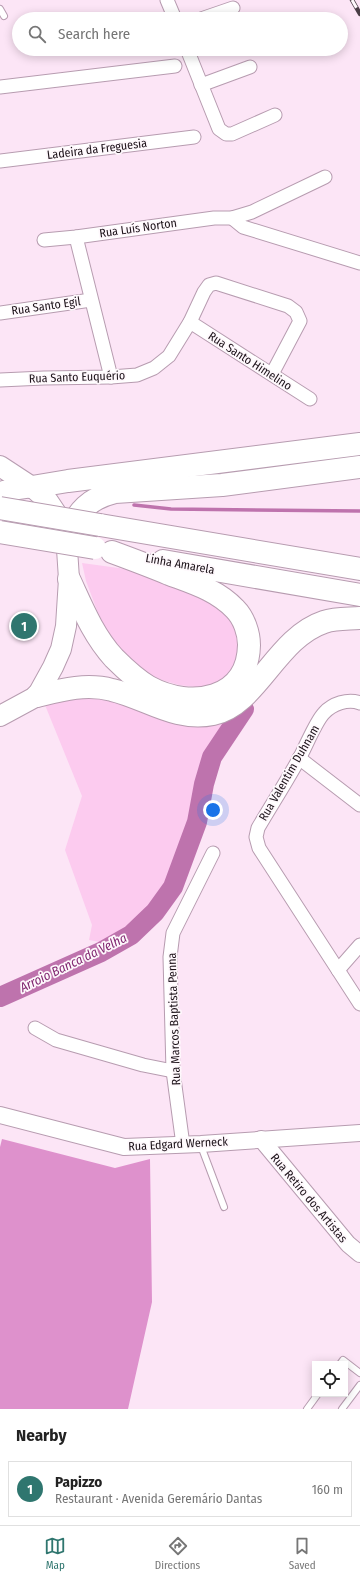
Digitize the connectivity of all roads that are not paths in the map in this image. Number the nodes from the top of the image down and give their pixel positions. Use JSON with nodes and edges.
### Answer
{"nodes":[{"id":1,"x":167,"y":0,"type":"edge"},
{"id":2,"x":233,"y":8,"type":"dead end"},
{"id":3,"x":0,"y":9,"type":"edge"},
{"id":4,"x":172,"y":12,"type":"edge"},
{"id":5,"x":221,"y":12,"type":"edge"},
{"id":6,"x":4,"y":16,"type":"dead end"},
{"id":7,"x":190,"y":56,"type":"edge"},
{"id":8,"x":175,"y":66,"type":"dead end"},
{"id":9,"x":250,"y":67,"type":"dead end"},
{"id":10,"x":201,"y":86,"type":"junction"},
{"id":11,"x":0,"y":87,"type":"edge"},
{"id":12,"x":275,"y":115,"type":"dead end"},
{"id":13,"x":194,"y":137,"type":"dead end"},
{"id":14,"x":0,"y":161,"type":"edge"},
{"id":15,"x":325,"y":176,"type":"dead end"},
{"id":16,"x":232,"y":218,"type":"junction"},
{"id":17,"x":76,"y":237,"type":"junction"},
{"id":18,"x":44,"y":240,"type":"dead end"},
{"id":19,"x":360,"y":263,"type":"edge"},
{"id":20,"x":91,"y":300,"type":"junction"},
{"id":21,"x":0,"y":313,"type":"edge"},
{"id":22,"x":190,"y":322,"type":"junction"},
{"id":23,"x":272,"y":374,"type":"junction"},
{"id":24,"x":111,"y":377,"type":"junction"},
{"id":25,"x":0,"y":380,"type":"edge"},
{"id":26,"x":310,"y":399,"type":"dead end"},
{"id":27,"x":360,"y":444,"type":"edge"},
{"id":28,"x":0,"y":466,"type":"edge"},
{"id":29,"x":360,"y":467,"type":"edge"},
{"id":30,"x":32,"y":487,"type":"junction"},
{"id":31,"x":0,"y":494,"type":"edge"},
{"id":32,"x":0,"y":508,"type":"edge"},
{"id":33,"x":0,"y":532,"type":"edge"},
{"id":34,"x":66,"y":534,"type":"junction"},
{"id":35,"x":104,"y":550,"type":"junction"},
{"id":36,"x":301,"y":558,"type":"junction"},
{"id":37,"x":360,"y":559,"type":"edge"},
{"id":38,"x":360,"y":569,"type":"edge"},
{"id":39,"x":69,"y":580,"type":"junction"},
{"id":40,"x":360,"y":595,"type":"edge"},
{"id":41,"x":360,"y":618,"type":"edge"},
{"id":42,"x":37,"y":696,"type":"junction"},
{"id":43,"x":360,"y":703,"type":"edge"},
{"id":44,"x":5,"y":710,"type":"edge"},
{"id":45,"x":299,"y":758,"type":"junction"},
{"id":46,"x":360,"y":805,"type":"edge"},
{"id":47,"x":213,"y":853,"type":"dead end"},
{"id":48,"x":360,"y":945,"type":"edge"},
{"id":49,"x":338,"y":970,"type":"junction"},
{"id":50,"x":360,"y":1004,"type":"edge"},
{"id":51,"x":35,"y":1028,"type":"dead end"},
{"id":52,"x":173,"y":1071,"type":"junction"},
{"id":53,"x":0,"y":1115,"type":"edge"},
{"id":54,"x":360,"y":1133,"type":"edge"},
{"id":55,"x":261,"y":1139,"type":"junction"},
{"id":56,"x":201,"y":1144,"type":"junction"},
{"id":57,"x":183,"y":1145,"type":"junction"},
{"id":58,"x":224,"y":1207,"type":"dead end"},
{"id":59,"x":360,"y":1254,"type":"edge"},
{"id":60,"x":348,"y":1364,"type":"edge"},
{"id":61,"x":360,"y":1372,"type":"edge"},
{"id":62,"x":360,"y":1385,"type":"edge"},
{"id":63,"x":316,"y":1397,"type":"edge"},
{"id":64,"x":307,"y":1409,"type":"edge"},
{"id":65,"x":342,"y":1409,"type":"edge"}],
"edges":[{"from":1,"to":4,"type":"street"},
{"from":2,"to":5,"type":"street"},
{"from":3,"to":6,"type":"lane"},
{"from":7,"to":10,"type":"street"},
{"from":8,"to":11,"type":"street"},
{"from":9,"to":10,"type":"street"},
{"from":10,"to":12,"type":"street"},
{"from":13,"to":14,"type":"street","name":"Ladeira da Freguesia"},
{"from":15,"to":16,"type":"street","name":"Rua Luís Norton"},
{"from":16,"to":17,"type":"street","name":"Rua Luís Norton"},
{"from":16,"to":19,"type":"street"},
{"from":17,"to":18,"type":"street","name":"Rua Luís Norton"},
{"from":17,"to":20,"type":"street"},
{"from":20,"to":21,"type":"street","name":"Rua Santo Egil"},
{"from":20,"to":24,"type":"street"},
{"from":22,"to":23,"type":"street","name":"Rua Santo Himelino"},
{"from":22,"to":23,"type":"street","name":"Rua Santo Euquério"},
{"from":22,"to":24,"type":"street","name":"Rua Santo Euquério"},
{"from":23,"to":26,"type":"street","name":"Rua Santo Himelino"},
{"from":24,"to":25,"type":"street","name":"Rua Santo Euquério"},
{"from":27,"to":30,"type":"highway"},
{"from":28,"to":30,"type":"main road"},
{"from":29,"to":34,"type":"highway"},
{"from":30,"to":31,"type":"main road"},
{"from":30,"to":34,"type":"main road"},
{"from":32,"to":36,"type":"highway","name":"Linha Amarela","bridge":true},
{"from":33,"to":35,"type":"highway","name":"Linha Amarela","bridge":true},
{"from":34,"to":39,"type":"main road"},
{"from":35,"to":39,"type":"highway"},
{"from":35,"to":40,"type":"highway","name":"Linha Amarela"},
{"from":36,"to":37,"type":"highway"},
{"from":36,"to":38,"type":"highway","name":"Linha Amarela"},
{"from":39,"to":42,"type":"main road"},
{"from":41,"to":42,"type":"highway"},
{"from":42,"to":44,"type":"main road"},
{"from":43,"to":45,"type":"street","name":"Rua Valentim Duhnam"},
{"from":45,"to":46,"type":"street"},
{"from":45,"to":49,"type":"street","name":"Rua Valentim Duhnam"},
{"from":47,"to":52,"type":"street","name":"Rua Marcos Baptista Penna"},
{"from":48,"to":49,"type":"street"},
{"from":49,"to":50,"type":"street","name":"Rua Valentim Duhnam"},
{"from":51,"to":52,"type":"street"},
{"from":52,"to":57,"type":"street","name":"Rua Marcos Baptista Penna"},
{"from":53,"to":57,"type":"street","name":"Rua Edgard Werneck"},
{"from":54,"to":55,"type":"street","name":"Rua Edgard Werneck"},
{"from":55,"to":56,"type":"street","name":"Rua Edgard Werneck"},
{"from":55,"to":59,"type":"street","name":"Rua Retiro dos Artistas"},
{"from":56,"to":57,"type":"street","name":"Rua Edgard Werneck"},
{"from":56,"to":58,"type":"lane"},
{"from":60,"to":61,"type":"lane"},
{"from":62,"to":65,"type":"lane"},
{"from":63,"to":64,"type":"lane"}]}
